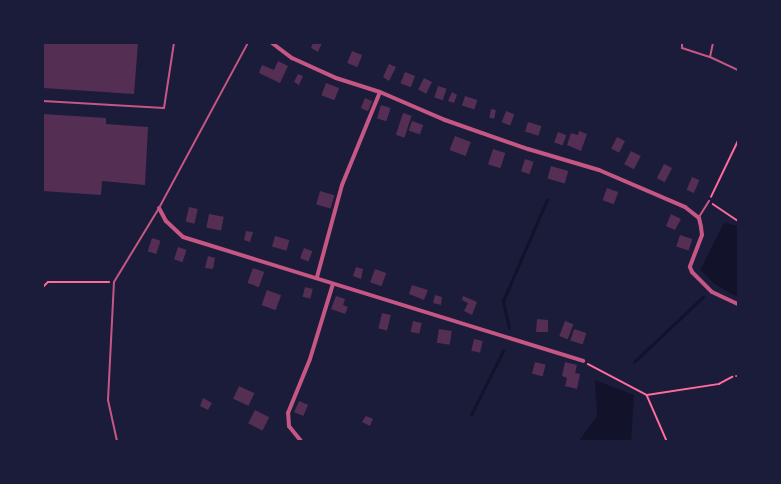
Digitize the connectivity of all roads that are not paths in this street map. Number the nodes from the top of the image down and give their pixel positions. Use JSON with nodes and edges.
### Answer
{"nodes":[{"id":1,"x":174,"y":43,"type":"edge"},
{"id":2,"x":248,"y":43,"type":"edge"},
{"id":3,"x":272,"y":43,"type":"edge"},
{"id":4,"x":682,"y":43,"type":"edge"},
{"id":5,"x":713,"y":43,"type":"edge"},
{"id":6,"x":710,"y":57,"type":"junction"},
{"id":7,"x":738,"y":70,"type":"edge"},
{"id":8,"x":380,"y":92,"type":"junction"},
{"id":9,"x":43,"y":101,"type":"edge"},
{"id":10,"x":709,"y":201,"type":"road end"},
{"id":11,"x":159,"y":208,"type":"junction"},
{"id":12,"x":699,"y":218,"type":"junction"},
{"id":13,"x":317,"y":277,"type":"junction"},
{"id":14,"x":333,"y":284,"type":"junction"},
{"id":15,"x":738,"y":304,"type":"edge"},
{"id":16,"x":583,"y":361,"type":"road end"},
{"id":17,"x":117,"y":441,"type":"edge"},
{"id":18,"x":301,"y":441,"type":"edge"},
{"id":19,"x":307,"y":441,"type":"edge"},
{"id":20,"x":322,"y":441,"type":"edge"}],
"edges":[{"from":1,"to":9,"type":"lane"},
{"from":2,"to":11,"type":"lane"},
{"from":3,"to":8,"type":"street"},
{"from":4,"to":6,"type":"lane"},
{"from":5,"to":6,"type":"lane"},
{"from":6,"to":7,"type":"lane"},
{"from":8,"to":12,"type":"street"},
{"from":8,"to":13,"type":"street"},
{"from":10,"to":12,"type":"lane"},
{"from":11,"to":13,"type":"street"},
{"from":11,"to":17,"type":"lane"},
{"from":12,"to":15,"type":"street"},
{"from":13,"to":14,"type":"street"},
{"from":14,"to":16,"type":"street"},
{"from":14,"to":18,"type":"street"},
{"from":19,"to":20,"type":"lane"}]}
